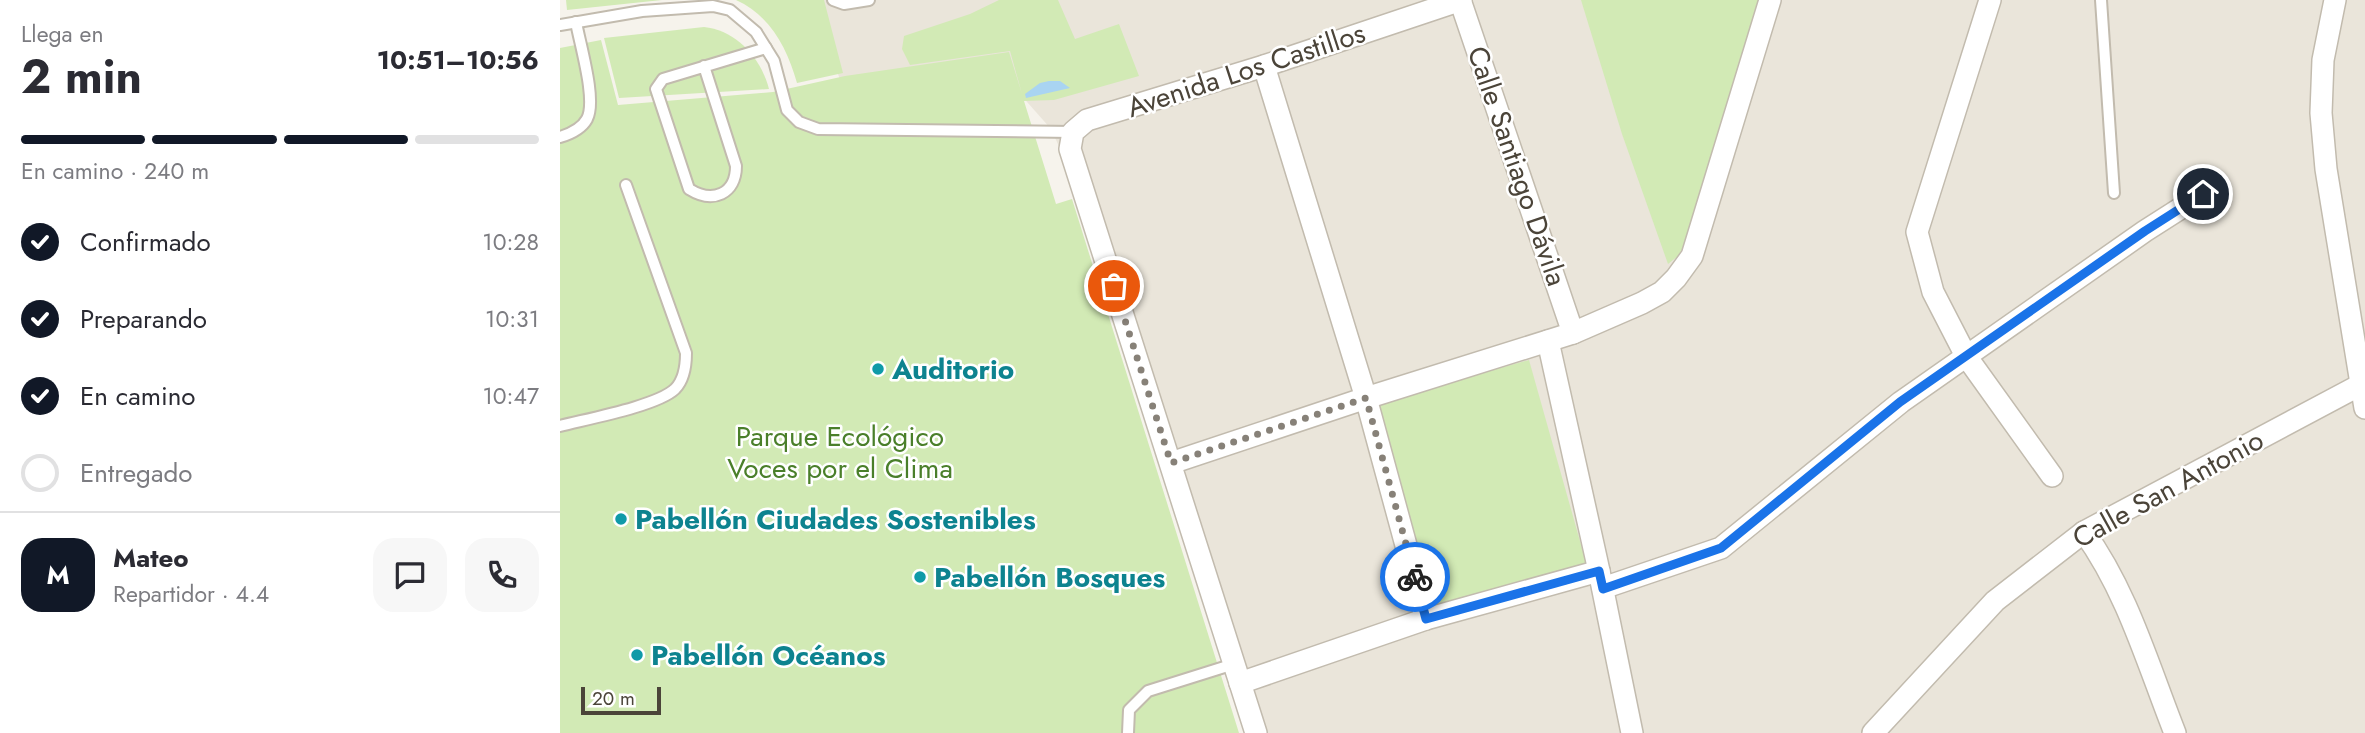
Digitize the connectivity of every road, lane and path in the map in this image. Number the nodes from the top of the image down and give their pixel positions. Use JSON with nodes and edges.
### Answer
{"nodes":[{"id":1,"x":834,"y":0,"type":"edge"},
{"id":2,"x":869,"y":0,"type":"edge"},
{"id":3,"x":1460,"y":0,"type":"edge"},
{"id":4,"x":1770,"y":0,"type":"edge"},
{"id":5,"x":1990,"y":0,"type":"edge"},
{"id":6,"x":2101,"y":0,"type":"edge"},
{"id":7,"x":2335,"y":0,"type":"edge"},
{"id":8,"x":576,"y":22,"type":"junction"},
{"id":9,"x":560,"y":25,"type":"edge"},
{"id":10,"x":766,"y":48,"type":"junction"},
{"id":11,"x":1264,"y":65,"type":"junction"},
{"id":12,"x":704,"y":66,"type":"junction"},
{"id":13,"x":1073,"y":132,"type":"junction"},
{"id":14,"x":560,"y":137,"type":"edge"},
{"id":15,"x":626,"y":185,"type":"dead end"},
{"id":16,"x":2114,"y":193,"type":"dead end"},
{"id":17,"x":2203,"y":194,"type":"dead end"},
{"id":18,"x":1573,"y":333,"type":"junction"},
{"id":19,"x":1548,"y":341,"type":"junction"},
{"id":20,"x":1966,"y":356,"type":"junction"},
{"id":21,"x":2360,"y":385,"type":"junction"},
{"id":22,"x":1366,"y":398,"type":"junction"},
{"id":23,"x":2365,"y":408,"type":"edge"},
{"id":24,"x":560,"y":426,"type":"edge"},
{"id":25,"x":1171,"y":463,"type":"junction"},
{"id":26,"x":2052,"y":476,"type":"dead end"},
{"id":27,"x":2084,"y":532,"type":"junction"},
{"id":28,"x":1601,"y":580,"type":"junction"},
{"id":29,"x":1426,"y":619,"type":"junction"},
{"id":30,"x":1237,"y":673,"type":"junction"},
{"id":31,"x":1128,"y":733,"type":"edge"},
{"id":32,"x":1256,"y":733,"type":"edge"},
{"id":33,"x":1632,"y":733,"type":"edge"},
{"id":34,"x":1873,"y":733,"type":"edge"},
{"id":35,"x":2175,"y":733,"type":"edge"}],
"edges":[{"from":1,"to":2,"type":"lane"},
{"from":3,"to":11,"type":"street","name":"Avenida Los Castillos"},
{"from":3,"to":18,"type":"street","name":"Calle Santiago Dávila"},
{"from":4,"to":18,"type":"street"},
{"from":5,"to":20,"type":"street"},
{"from":6,"to":16,"type":"lane"},
{"from":7,"to":21,"type":"street"},
{"from":8,"to":9,"type":"lane"},
{"from":8,"to":10,"type":"lane"},
{"from":8,"to":14,"type":"lane"},
{"from":10,"to":12,"type":"lane"},
{"from":10,"to":13,"type":"lane"},
{"from":11,"to":13,"type":"street","name":"Avenida Los Castillos"},
{"from":11,"to":22,"type":"street"},
{"from":12,"to":12,"type":"lane"},
{"from":13,"to":25,"type":"street"},
{"from":15,"to":24,"type":"lane"},
{"from":17,"to":20,"type":"street"},
{"from":18,"to":19,"type":"street"},
{"from":19,"to":22,"type":"street"},
{"from":19,"to":28,"type":"street"},
{"from":20,"to":26,"type":"street"},
{"from":20,"to":28,"type":"street"},
{"from":21,"to":23,"type":"street"},
{"from":21,"to":27,"type":"street","name":"Calle San Antonio"},
{"from":22,"to":25,"type":"street"},
{"from":22,"to":29,"type":"street"},
{"from":25,"to":30,"type":"street"},
{"from":27,"to":34,"type":"street","name":"Calle San Antonio"},
{"from":27,"to":35,"type":"street"},
{"from":28,"to":29,"type":"street"},
{"from":28,"to":33,"type":"street"},
{"from":29,"to":30,"type":"street"},
{"from":30,"to":31,"type":"lane"},
{"from":30,"to":32,"type":"street"}]}
